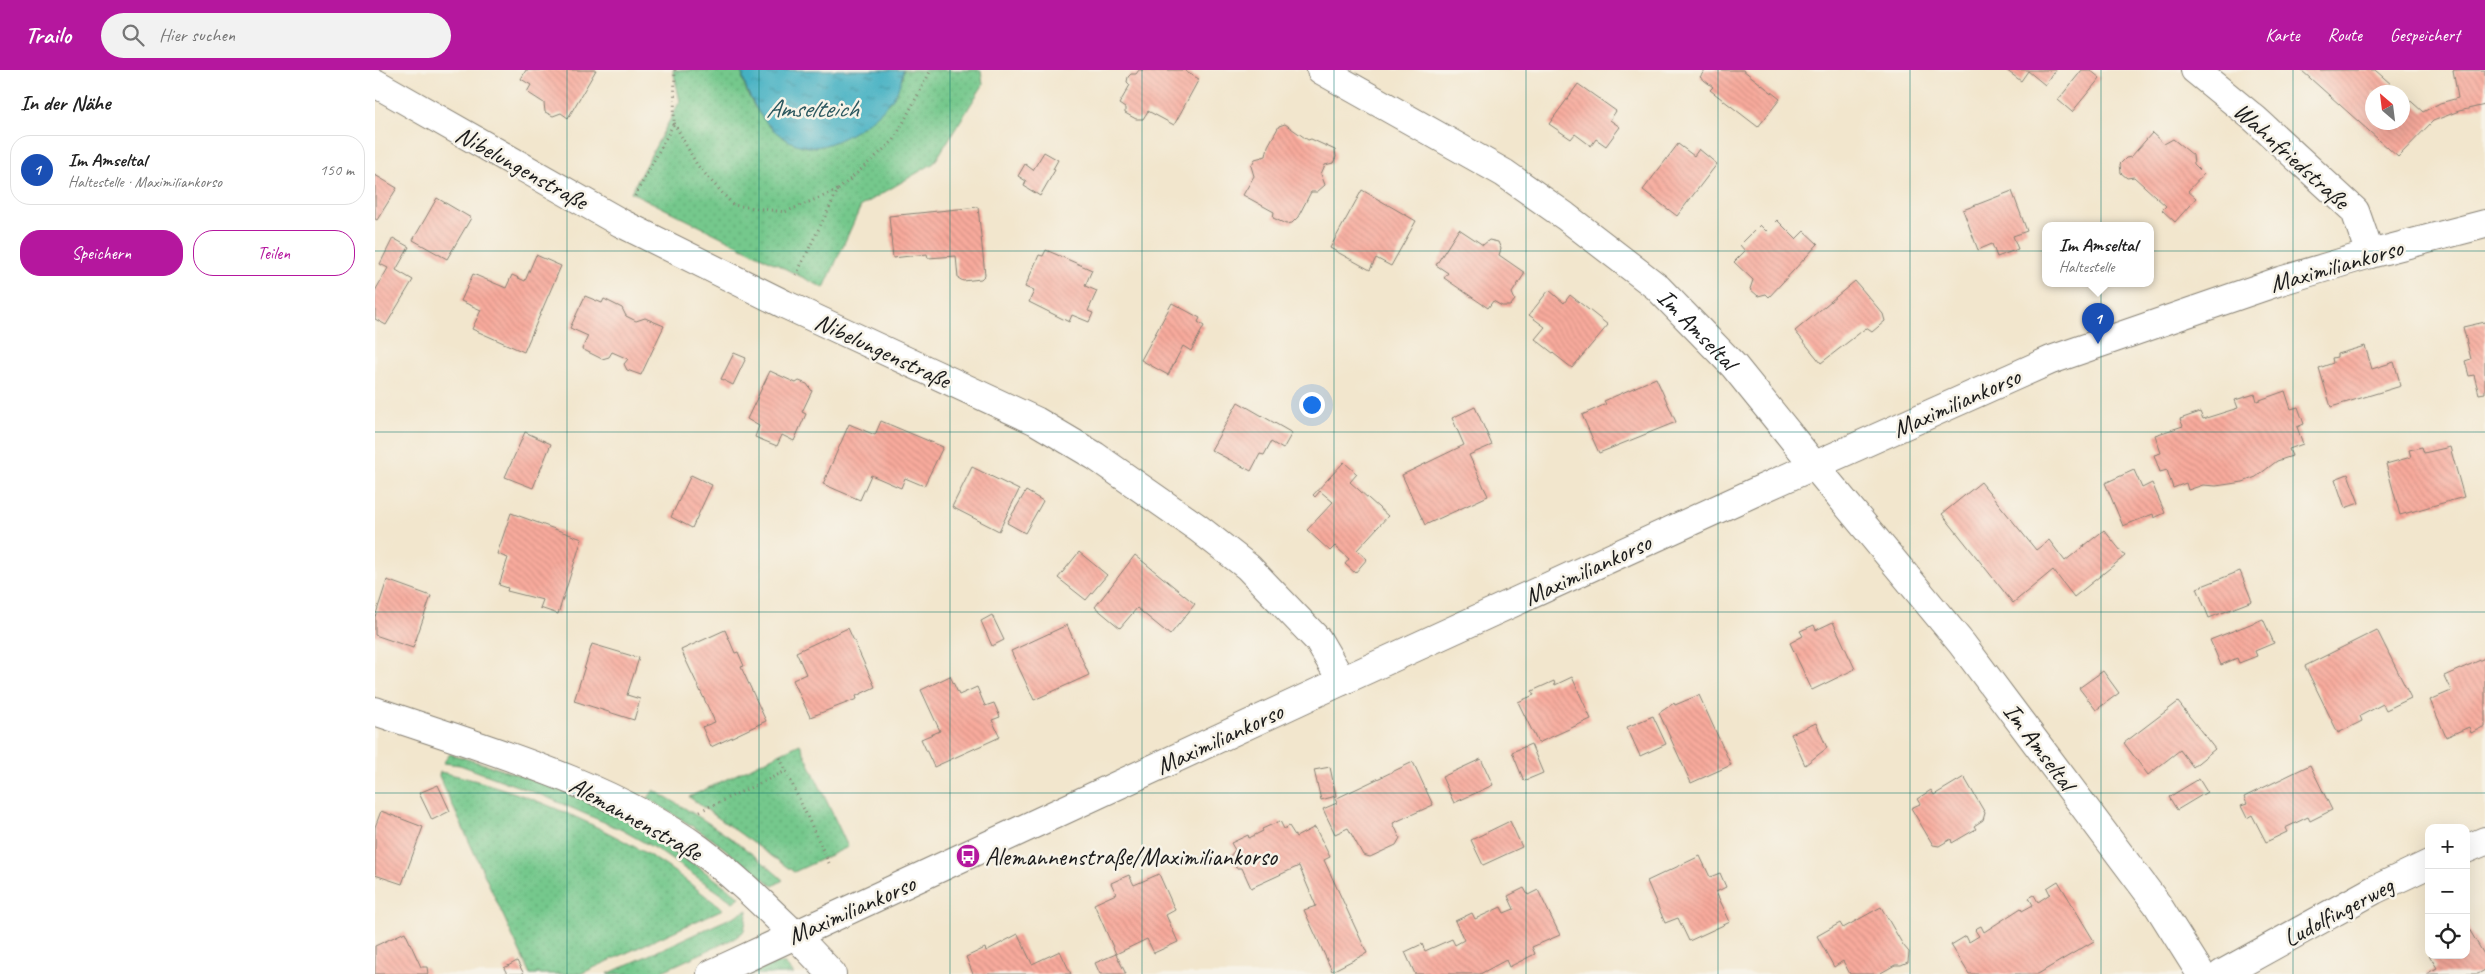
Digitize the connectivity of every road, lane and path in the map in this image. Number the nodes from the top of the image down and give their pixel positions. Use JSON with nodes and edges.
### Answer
{"nodes":[{"id":1,"x":675,"y":70,"type":"edge"},
{"id":2,"x":931,"y":70,"type":"edge"},
{"id":3,"x":1321,"y":70,"type":"edge"},
{"id":4,"x":2195,"y":70,"type":"edge"},
{"id":5,"x":375,"y":83,"type":"edge"},
{"id":6,"x":674,"y":123,"type":"junction"},
{"id":7,"x":838,"y":190,"type":"junction"},
{"id":8,"x":633,"y":201,"type":"dead end"},
{"id":9,"x":2485,"y":224,"type":"edge"},
{"id":10,"x":2370,"y":254,"type":"junction"},
{"id":11,"x":793,"y":283,"type":"dead end"},
{"id":12,"x":1813,"y":465,"type":"junction"},
{"id":13,"x":1342,"y":681,"type":"junction"},
{"id":14,"x":375,"y":711,"type":"edge"},
{"id":15,"x":780,"y":758,"type":"dead end"},
{"id":16,"x":787,"y":771,"type":"junction"},
{"id":17,"x":699,"y":812,"type":"dead end"},
{"id":18,"x":2485,"y":841,"type":"edge"},
{"id":19,"x":2470,"y":847,"type":"edge"},
{"id":20,"x":829,"y":863,"type":"dead end"},
{"id":21,"x":2425,"y":866,"type":"edge"},
{"id":22,"x":795,"y":935,"type":"junction"},
{"id":23,"x":711,"y":974,"type":"edge"},
{"id":24,"x":832,"y":974,"type":"edge"},
{"id":25,"x":2201,"y":974,"type":"edge"},
{"id":26,"x":2222,"y":974,"type":"edge"}],
"edges":[{"from":1,"to":6,"type":"path"},
{"from":2,"to":7,"type":"path"},
{"from":3,"to":12,"type":"street","name":"Im Amseltal"},
{"from":4,"to":10,"type":"street","name":"Wahnfriedstraße"},
{"from":5,"to":13,"type":"street","name":"Nibelungenstraße"},
{"from":6,"to":7,"type":"path"},
{"from":6,"to":8,"type":"path"},
{"from":7,"to":11,"type":"path"},
{"from":9,"to":10,"type":"street","name":"Maximiliankorso"},
{"from":10,"to":12,"type":"street","name":"Maximiliankorso"},
{"from":12,"to":13,"type":"street","name":"Maximiliankorso"},
{"from":12,"to":25,"type":"street","name":"Im Amseltal"},
{"from":13,"to":22,"type":"street","name":"Maximiliankorso"},
{"from":14,"to":22,"type":"street","name":"Alemannenstraße"},
{"from":15,"to":16,"type":"path"},
{"from":16,"to":17,"type":"path"},
{"from":16,"to":20,"type":"path"},
{"from":18,"to":19,"type":"street"},
{"from":21,"to":26,"type":"street","name":"Ludolfingerweg"},
{"from":22,"to":23,"type":"street","name":"Maximiliankorso"},
{"from":22,"to":24,"type":"street","name":"Alemannenstraße"}]}
